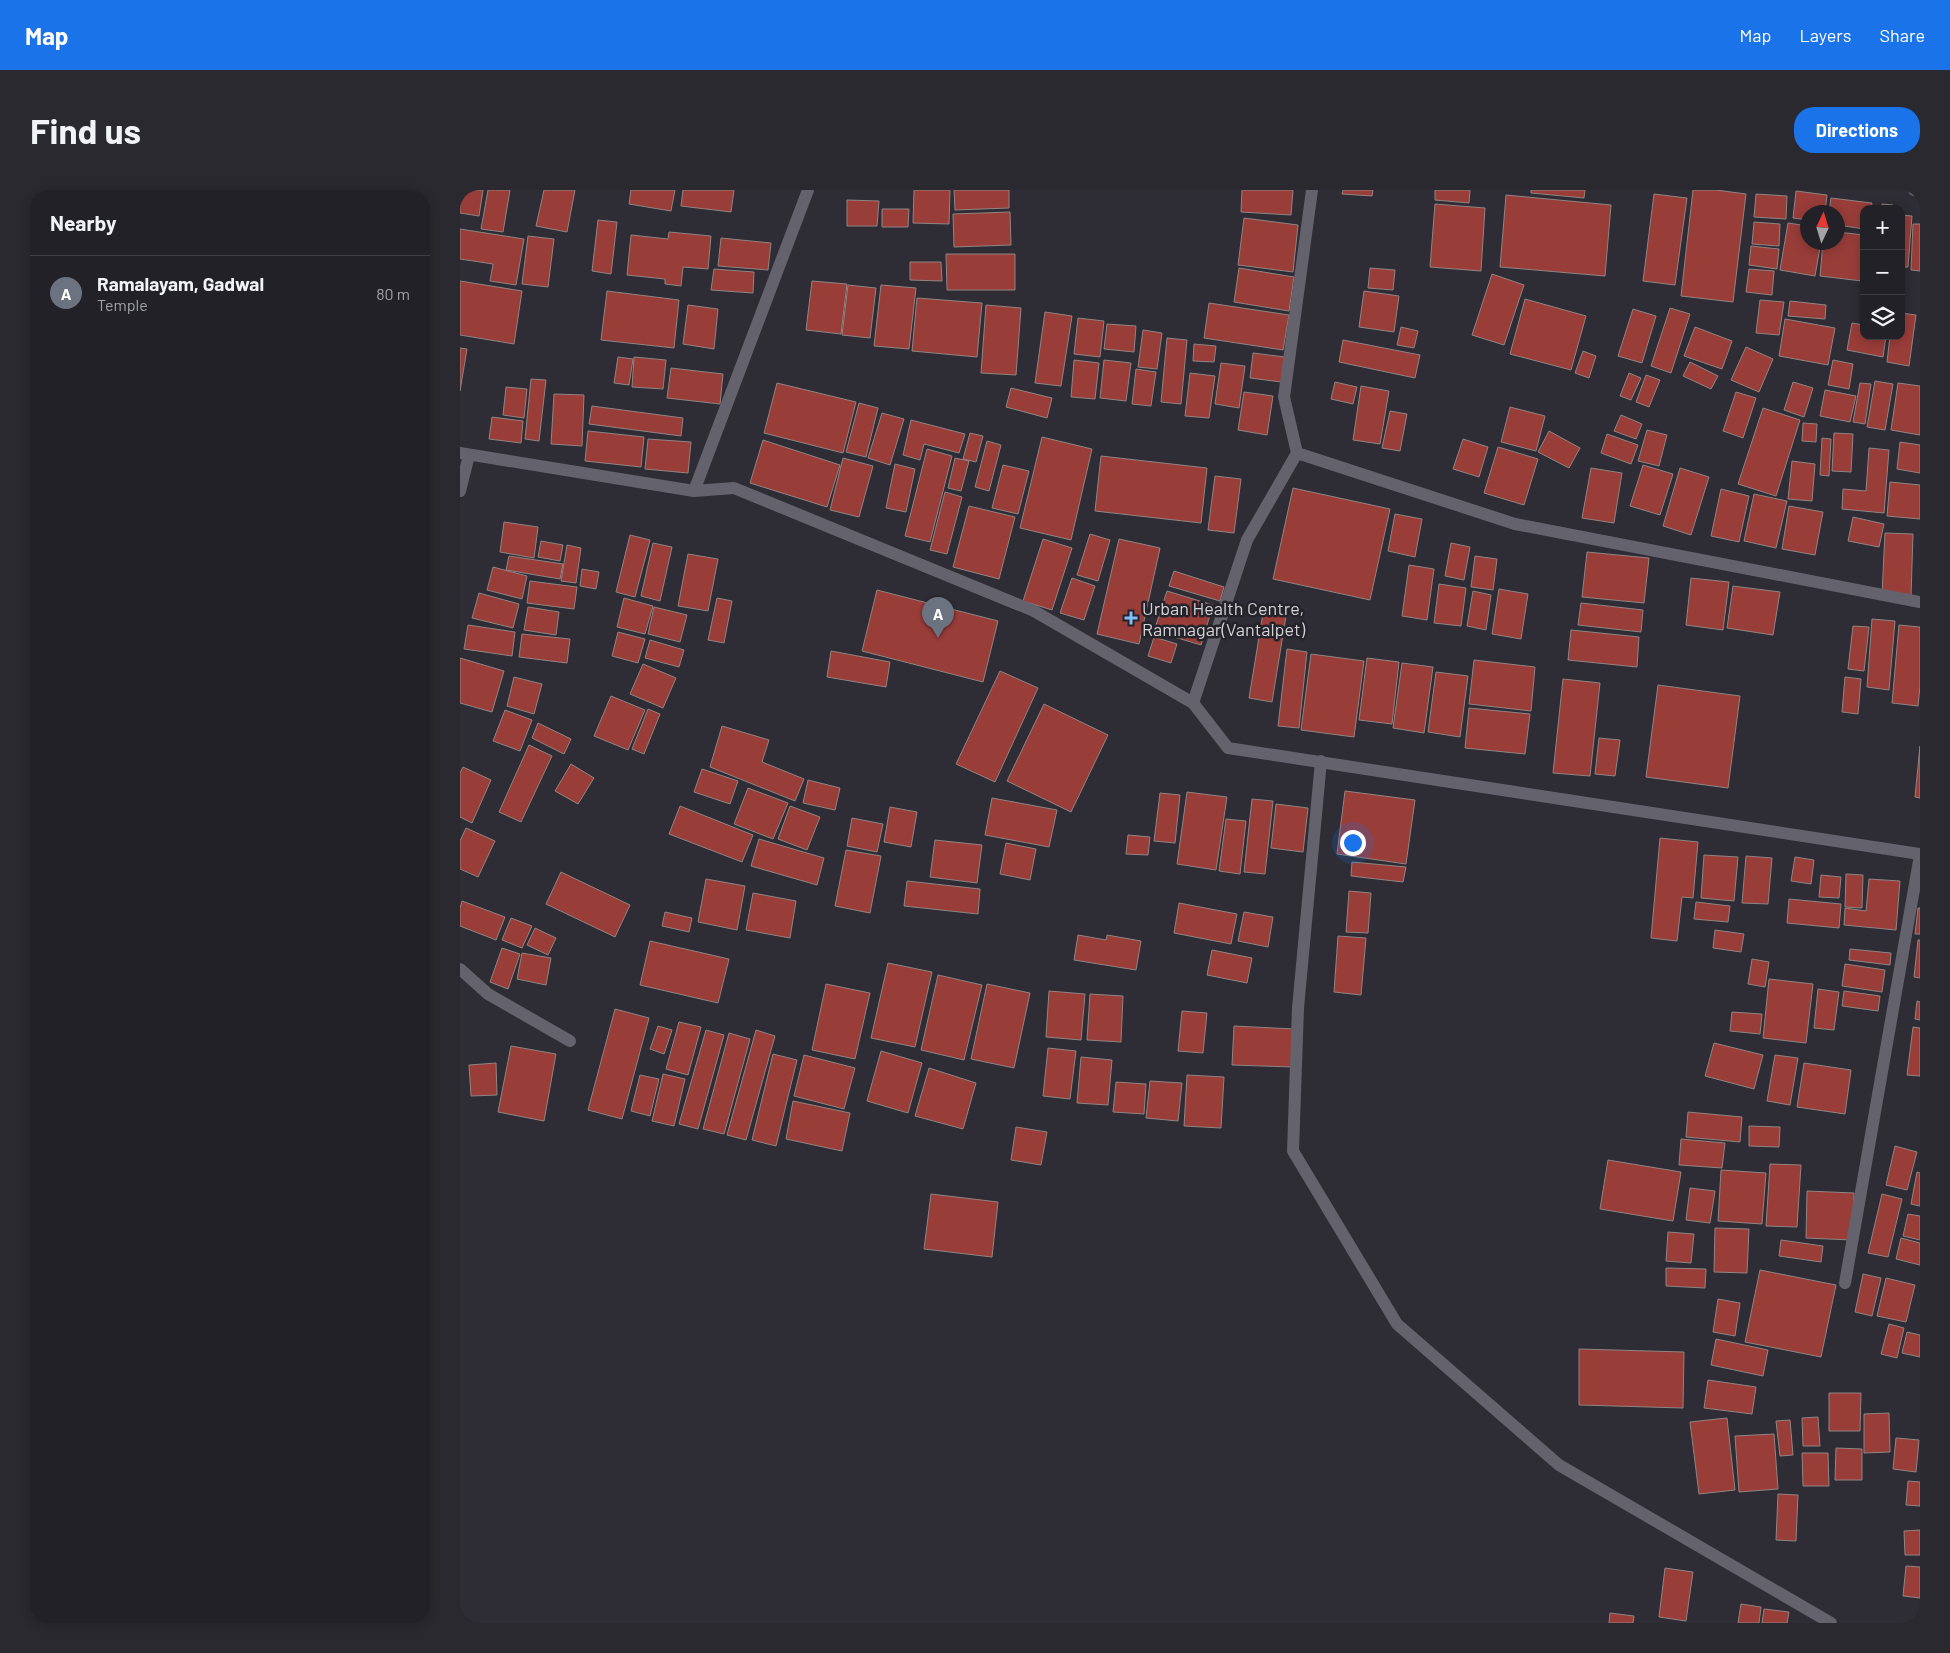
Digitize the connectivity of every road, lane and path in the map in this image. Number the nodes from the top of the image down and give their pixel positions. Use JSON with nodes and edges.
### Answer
{"nodes":[{"id":1,"x":808,"y":190,"type":"edge"},
{"id":2,"x":1312,"y":190,"type":"edge"},
{"id":3,"x":1914,"y":190,"type":"edge"},
{"id":4,"x":1920,"y":191,"type":"edge"},
{"id":5,"x":1297,"y":453,"type":"junction"},
{"id":6,"x":465,"y":454,"type":"edge"},
{"id":7,"x":460,"y":491,"type":"edge"},
{"id":8,"x":694,"y":491,"type":"junction"},
{"id":9,"x":1920,"y":602,"type":"edge"},
{"id":10,"x":1192,"y":703,"type":"junction"},
{"id":11,"x":1321,"y":761,"type":"junction"},
{"id":12,"x":1920,"y":855,"type":"edge"},
{"id":13,"x":460,"y":969,"type":"edge"},
{"id":14,"x":570,"y":1041,"type":"dead end"},
{"id":15,"x":1845,"y":1283,"type":"dead end"},
{"id":16,"x":1831,"y":1623,"type":"edge"}],
"edges":[{"from":1,"to":8,"type":"street"},
{"from":2,"to":5,"type":"street"},
{"from":3,"to":4,"type":"street"},
{"from":5,"to":9,"type":"street"},
{"from":5,"to":10,"type":"street"},
{"from":6,"to":7,"type":"street"},
{"from":6,"to":8,"type":"street"},
{"from":8,"to":10,"type":"street"},
{"from":10,"to":11,"type":"street"},
{"from":11,"to":12,"type":"street"},
{"from":11,"to":16,"type":"street"},
{"from":12,"to":15,"type":"street"},
{"from":13,"to":14,"type":"street"}]}
